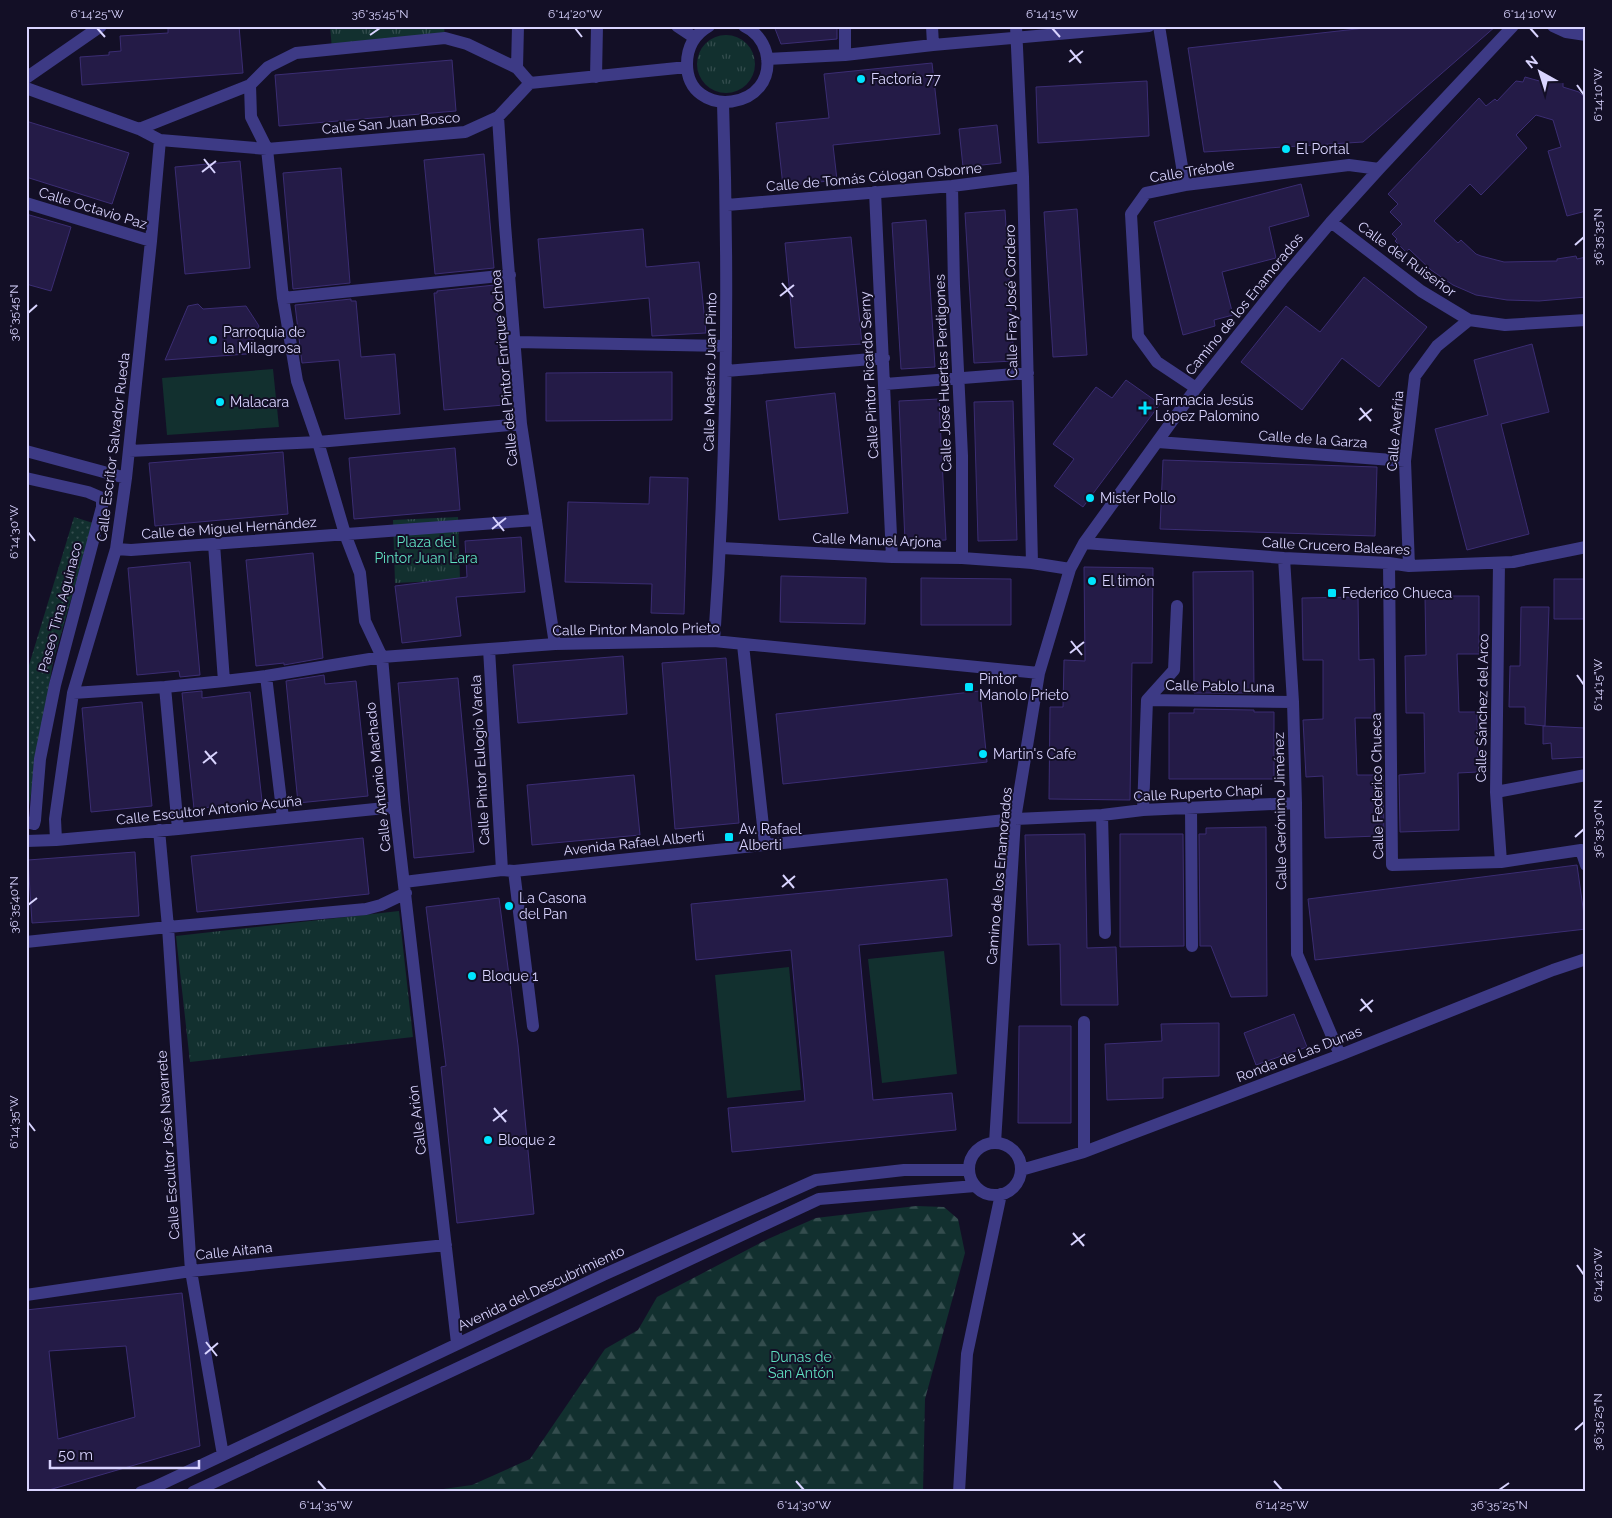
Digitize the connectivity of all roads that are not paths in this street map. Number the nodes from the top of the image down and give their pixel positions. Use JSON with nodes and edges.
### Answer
{"nodes":[{"id":1,"x":100,"y":26,"type":"edge"},
{"id":2,"x":518,"y":26,"type":"edge"},
{"id":3,"x":598,"y":26,"type":"edge"},
{"id":4,"x":677,"y":26,"type":"edge"},
{"id":5,"x":710,"y":26,"type":"edge"},
{"id":6,"x":744,"y":26,"type":"edge"},
{"id":7,"x":845,"y":26,"type":"edge"},
{"id":8,"x":932,"y":26,"type":"edge"},
{"id":9,"x":1149,"y":26,"type":"edge"},
{"id":10,"x":1159,"y":26,"type":"edge"},
{"id":11,"x":1514,"y":26,"type":"edge"},
{"id":12,"x":1553,"y":26,"type":"edge"},
{"id":13,"x":1016,"y":32,"type":"edge"},
{"id":14,"x":1586,"y":35,"type":"edge"},
{"id":15,"x":695,"y":38,"type":"junction"},
{"id":16,"x":933,"y":45,"type":"junction"},
{"id":17,"x":845,"y":55,"type":"junction"},
{"id":18,"x":767,"y":59,"type":"junction"},
{"id":19,"x":687,"y":67,"type":"junction"},
{"id":20,"x":517,"y":68,"type":"junction"},
{"id":21,"x":596,"y":77,"type":"junction"},
{"id":22,"x":26,"y":78,"type":"edge"},
{"id":23,"x":530,"y":83,"type":"junction"},
{"id":24,"x":250,"y":85,"type":"junction"},
{"id":25,"x":26,"y":88,"type":"edge"},
{"id":26,"x":723,"y":103,"type":"junction"},
{"id":27,"x":498,"y":117,"type":"junction"},
{"id":28,"x":139,"y":129,"type":"junction"},
{"id":29,"x":160,"y":140,"type":"junction"},
{"id":30,"x":267,"y":149,"type":"junction"},
{"id":31,"x":1379,"y":169,"type":"junction"},
{"id":32,"x":1023,"y":178,"type":"junction"},
{"id":33,"x":1185,"y":185,"type":"junction"},
{"id":34,"x":952,"y":186,"type":"junction"},
{"id":35,"x":875,"y":192,"type":"junction"},
{"id":36,"x":26,"y":203,"type":"edge"},
{"id":37,"x":727,"y":205,"type":"junction"},
{"id":38,"x":1331,"y":222,"type":"junction"},
{"id":39,"x":151,"y":241,"type":"junction"},
{"id":40,"x":510,"y":275,"type":"junction"},
{"id":41,"x":284,"y":298,"type":"junction"},
{"id":42,"x":1469,"y":320,"type":"junction"},
{"id":43,"x":1586,"y":320,"type":"edge"},
{"id":44,"x":515,"y":342,"type":"junction"},
{"id":45,"x":726,"y":346,"type":"junction"},
{"id":46,"x":884,"y":358,"type":"junction"},
{"id":47,"x":726,"y":371,"type":"junction"},
{"id":48,"x":1028,"y":373,"type":"junction"},
{"id":49,"x":958,"y":379,"type":"junction"},
{"id":50,"x":885,"y":384,"type":"junction"},
{"id":51,"x":1196,"y":388,"type":"junction"},
{"id":52,"x":521,"y":424,"type":"junction"},
{"id":53,"x":318,"y":442,"type":"junction"},
{"id":54,"x":1158,"y":442,"type":"junction"},
{"id":55,"x":128,"y":451,"type":"junction"},
{"id":56,"x":26,"y":452,"type":"edge"},
{"id":57,"x":1405,"y":461,"type":"junction"},
{"id":58,"x":26,"y":478,"type":"edge"},
{"id":59,"x":126,"y":478,"type":"junction"},
{"id":60,"x":536,"y":520,"type":"junction"},
{"id":61,"x":345,"y":534,"type":"junction"},
{"id":62,"x":1084,"y":543,"type":"junction"},
{"id":63,"x":214,"y":544,"type":"junction"},
{"id":64,"x":721,"y":548,"type":"junction"},
{"id":65,"x":1586,"y":548,"type":"edge"},
{"id":66,"x":116,"y":549,"type":"junction"},
{"id":67,"x":892,"y":557,"type":"junction"},
{"id":68,"x":962,"y":558,"type":"junction"},
{"id":69,"x":1284,"y":558,"type":"junction"},
{"id":70,"x":1032,"y":562,"type":"junction"},
{"id":71,"x":1389,"y":563,"type":"junction"},
{"id":72,"x":1499,"y":563,"type":"junction"},
{"id":73,"x":1408,"y":566,"type":"junction"},
{"id":74,"x":1070,"y":569,"type":"junction"},
{"id":75,"x":1177,"y":606,"type":"dead end"},
{"id":76,"x":714,"y":641,"type":"junction"},
{"id":77,"x":555,"y":644,"type":"junction"},
{"id":78,"x":743,"y":645,"type":"junction"},
{"id":79,"x":489,"y":649,"type":"junction"},
{"id":80,"x":382,"y":658,"type":"junction"},
{"id":81,"x":1039,"y":673,"type":"junction"},
{"id":82,"x":266,"y":676,"type":"junction"},
{"id":83,"x":224,"y":681,"type":"junction"},
{"id":84,"x":165,"y":687,"type":"junction"},
{"id":85,"x":74,"y":693,"type":"junction"},
{"id":86,"x":1147,"y":700,"type":"junction"},
{"id":87,"x":1293,"y":702,"type":"junction"},
{"id":88,"x":1586,"y":775,"type":"edge"},
{"id":89,"x":1496,"y":792,"type":"junction"},
{"id":90,"x":1296,"y":803,"type":"junction"},
{"id":91,"x":395,"y":807,"type":"junction"},
{"id":92,"x":1191,"y":808,"type":"junction"},
{"id":93,"x":1143,"y":810,"type":"junction"},
{"id":94,"x":1102,"y":815,"type":"junction"},
{"id":95,"x":284,"y":818,"type":"junction"},
{"id":96,"x":1015,"y":819,"type":"junction"},
{"id":97,"x":26,"y":822,"type":"edge"},
{"id":98,"x":178,"y":829,"type":"junction"},
{"id":99,"x":159,"y":830,"type":"junction"},
{"id":100,"x":56,"y":840,"type":"junction"},
{"id":101,"x":26,"y":841,"type":"edge"},
{"id":102,"x":765,"y":844,"type":"junction"},
{"id":103,"x":1501,"y":862,"type":"junction"},
{"id":104,"x":1586,"y":865,"type":"edge"},
{"id":105,"x":508,"y":870,"type":"junction"},
{"id":106,"x":405,"y":887,"type":"junction"},
{"id":107,"x":168,"y":927,"type":"junction"},
{"id":108,"x":1105,"y":933,"type":"dead end"},
{"id":109,"x":26,"y":942,"type":"edge"},
{"id":110,"x":1192,"y":946,"type":"dead end"},
{"id":111,"x":1586,"y":959,"type":"edge"},
{"id":112,"x":1084,"y":1022,"type":"dead end"},
{"id":113,"x":532,"y":1026,"type":"dead end"},
{"id":114,"x":1340,"y":1055,"type":"junction"},
{"id":115,"x":995,"y":1143,"type":"junction"},
{"id":116,"x":1084,"y":1152,"type":"junction"},
{"id":117,"x":969,"y":1170,"type":"junction"},
{"id":118,"x":1021,"y":1170,"type":"junction"},
{"id":119,"x":975,"y":1186,"type":"junction"},
{"id":120,"x":1001,"y":1194,"type":"junction"},
{"id":121,"x":446,"y":1245,"type":"junction"},
{"id":122,"x":191,"y":1271,"type":"junction"},
{"id":123,"x":26,"y":1296,"type":"edge"},
{"id":124,"x":457,"y":1343,"type":"junction"},
{"id":125,"x":223,"y":1455,"type":"junction"},
{"id":126,"x":141,"y":1492,"type":"edge"},
{"id":127,"x":193,"y":1492,"type":"edge"},
{"id":128,"x":959,"y":1492,"type":"edge"}],
"edges":[{"from":1,"to":22,"type":"street"},
{"from":2,"to":20,"type":"street"},
{"from":3,"to":21,"type":"street"},
{"from":4,"to":15,"type":"street"},
{"from":5,"to":15,"type":"street"},
{"from":6,"to":18,"type":"street"},
{"from":7,"to":17,"type":"street"},
{"from":8,"to":16,"type":"street"},
{"from":9,"to":13,"type":"street"},
{"from":10,"to":33,"type":"street"},
{"from":11,"to":31,"type":"street","name":"Camino de los Enamorados"},
{"from":12,"to":14,"type":"street"},
{"from":13,"to":16,"type":"street"},
{"from":13,"to":32,"type":"street","name":"Calle Fray José Cordero"},
{"from":15,"to":19,"type":"street"},
{"from":16,"to":17,"type":"street"},
{"from":17,"to":18,"type":"street"},
{"from":18,"to":26,"type":"street"},
{"from":19,"to":21,"type":"street"},
{"from":19,"to":26,"type":"street"},
{"from":20,"to":23,"type":"street"},
{"from":20,"to":24,"type":"street"},
{"from":21,"to":23,"type":"street"},
{"from":23,"to":27,"type":"street","name":"Calle San Juan Bosco"},
{"from":24,"to":28,"type":"street"},
{"from":24,"to":30,"type":"street","name":"Calle Antonio Machado"},
{"from":25,"to":28,"type":"street"},
{"from":26,"to":37,"type":"street","name":"Calle Maestro Juan Pinto"},
{"from":27,"to":30,"type":"street","name":"Calle San Juan Bosco"},
{"from":27,"to":40,"type":"street","name":"Calle del Pintor Enrique Ochoa"},
{"from":28,"to":29,"type":"street"},
{"from":29,"to":30,"type":"street","name":"Calle San Juan Bosco"},
{"from":29,"to":39,"type":"street","name":"Calle Escritor Salvador Rueda"},
{"from":30,"to":41,"type":"street","name":"Calle Antonio Machado"},
{"from":31,"to":33,"type":"street","name":"Calle Trébole"},
{"from":31,"to":38,"type":"street","name":"Camino de los Enamorados"},
{"from":32,"to":34,"type":"street","name":"Calle de Tomás Cólogan Osborne"},
{"from":32,"to":48,"type":"street","name":"Calle Fray José Cordero"},
{"from":33,"to":51,"type":"street","name":"Calle Trébole"},
{"from":34,"to":35,"type":"street","name":"Calle de Tomás Cólogan Osborne"},
{"from":34,"to":49,"type":"street","name":"Calle José Huertas Perdigones"},
{"from":35,"to":37,"type":"street","name":"Calle de Tomás Cólogan Osborne"},
{"from":35,"to":46,"type":"street","name":"Calle Pintor Ricardo Serny"},
{"from":36,"to":39,"type":"street","name":"Calle Octavio Paz"},
{"from":37,"to":45,"type":"street","name":"Calle Maestro Juan Pinto"},
{"from":38,"to":42,"type":"street","name":"Calle del Ruiseñor"},
{"from":38,"to":51,"type":"street","name":"Camino de los Enamorados"},
{"from":39,"to":55,"type":"street","name":"Calle Escritor Salvador Rueda"},
{"from":40,"to":41,"type":"street"},
{"from":40,"to":44,"type":"street","name":"Calle del Pintor Enrique Ochoa"},
{"from":41,"to":53,"type":"street","name":"Calle Antonio Machado"},
{"from":42,"to":43,"type":"street","name":"Calle del Ruiseñor"},
{"from":42,"to":57,"type":"street","name":"Calle Avefria"},
{"from":44,"to":45,"type":"street"},
{"from":44,"to":52,"type":"street","name":"Calle del Pintor Enrique Ochoa"},
{"from":45,"to":47,"type":"street","name":"Calle Maestro Juan Pinto"},
{"from":46,"to":47,"type":"street"},
{"from":46,"to":50,"type":"street","name":"Calle Pintor Ricardo Serny"},
{"from":47,"to":64,"type":"street","name":"Calle Maestro Juan Pinto"},
{"from":48,"to":49,"type":"street"},
{"from":48,"to":70,"type":"street","name":"Calle Fray José Cordero"},
{"from":49,"to":50,"type":"street"},
{"from":49,"to":68,"type":"street","name":"Calle José Huertas Perdigones"},
{"from":50,"to":67,"type":"street","name":"Calle Pintor Ricardo Serny"},
{"from":51,"to":54,"type":"street","name":"Camino de los Enamorados"},
{"from":52,"to":53,"type":"street"},
{"from":52,"to":60,"type":"street","name":"Calle del Pintor Enrique Ochoa"},
{"from":53,"to":55,"type":"street"},
{"from":53,"to":61,"type":"street","name":"Calle Antonio Machado"},
{"from":54,"to":57,"type":"street","name":"Calle de la Garza"},
{"from":54,"to":62,"type":"street","name":"Camino de los Enamorados"},
{"from":55,"to":59,"type":"street","name":"Calle Escritor Salvador Rueda"},
{"from":56,"to":59,"type":"street"},
{"from":57,"to":73,"type":"street","name":"Calle Avefria"},
{"from":58,"to":97,"type":"street","name":"Paseo Tina Aguinaco"},
{"from":59,"to":66,"type":"street","name":"Calle Escritor Salvador Rueda"},
{"from":60,"to":61,"type":"street","name":"Calle de Miguel Hernández"},
{"from":60,"to":77,"type":"street","name":"Calle del Pintor Enrique Ochoa"},
{"from":61,"to":63,"type":"street","name":"Calle de Miguel Hernández"},
{"from":61,"to":80,"type":"street","name":"Calle Antonio Machado"},
{"from":62,"to":69,"type":"street","name":"Calle Crucero Baleares"},
{"from":62,"to":74,"type":"street","name":"Camino de los Enamorados"},
{"from":63,"to":66,"type":"street","name":"Calle de Miguel Hernández"},
{"from":63,"to":83,"type":"street"},
{"from":64,"to":67,"type":"street","name":"Calle Manuel Arjona"},
{"from":64,"to":76,"type":"street","name":"Calle Maestro Juan Pinto"},
{"from":65,"to":72,"type":"street","name":"Calle Crucero Baleares"},
{"from":66,"to":85,"type":"street","name":"Calle Escritor Salvador Rueda"},
{"from":67,"to":68,"type":"street","name":"Calle Manuel Arjona"},
{"from":68,"to":70,"type":"street","name":"Calle Manuel Arjona"},
{"from":69,"to":71,"type":"street","name":"Calle Crucero Baleares"},
{"from":69,"to":87,"type":"street","name":"Calle Gerónimo Jiménez"},
{"from":70,"to":74,"type":"street","name":"Calle Manuel Arjona"},
{"from":71,"to":73,"type":"street","name":"Calle Crucero Baleares"},
{"from":71,"to":103,"type":"street","name":"Calle Federico Chueca"},
{"from":72,"to":73,"type":"street","name":"Calle Crucero Baleares"},
{"from":72,"to":89,"type":"street","name":"Calle Sánchez del Arco"},
{"from":74,"to":81,"type":"street","name":"Camino de los Enamorados"},
{"from":75,"to":86,"type":"street"},
{"from":76,"to":77,"type":"street","name":"Calle Pintor Manolo Prieto"},
{"from":76,"to":78,"type":"street","name":"Calle Pintor Manolo Prieto"},
{"from":77,"to":79,"type":"street","name":"Calle Pintor Manolo Prieto"},
{"from":78,"to":81,"type":"street","name":"Calle Pintor Manolo Prieto"},
{"from":78,"to":102,"type":"street"},
{"from":79,"to":80,"type":"street","name":"Calle Pintor Manolo Prieto"},
{"from":79,"to":105,"type":"street","name":"Calle Pintor Eulogio Varela"},
{"from":80,"to":82,"type":"street","name":"Calle Pintor Manolo Prieto"},
{"from":80,"to":91,"type":"street","name":"Calle Antonio Machado"},
{"from":81,"to":96,"type":"street","name":"Camino de los Enamorados"},
{"from":82,"to":83,"type":"street","name":"Calle Pintor Manolo Prieto"},
{"from":82,"to":95,"type":"street"},
{"from":83,"to":84,"type":"street","name":"Calle Pintor Manolo Prieto"},
{"from":84,"to":85,"type":"street","name":"Calle Pintor Manolo Prieto"},
{"from":84,"to":98,"type":"street"},
{"from":85,"to":100,"type":"street","name":"Calle Escritor Salvador Rueda"},
{"from":86,"to":87,"type":"street","name":"Calle Pablo Luna"},
{"from":86,"to":93,"type":"street"},
{"from":87,"to":90,"type":"street","name":"Calle Gerónimo Jiménez"},
{"from":88,"to":89,"type":"street","name":"Calle Sánchez del Arco"},
{"from":89,"to":103,"type":"street"},
{"from":90,"to":92,"type":"street","name":"Calle Ruperto Chapí"},
{"from":90,"to":114,"type":"street","name":"Calle Gerónimo Jiménez"},
{"from":91,"to":95,"type":"street","name":"Calle Escultor Antonio Acuña"},
{"from":91,"to":106,"type":"street","name":"Calle Antonio Machado"},
{"from":92,"to":93,"type":"street","name":"Calle Ruperto Chapí"},
{"from":92,"to":110,"type":"street"},
{"from":93,"to":94,"type":"street","name":"Calle Ruperto Chapí"},
{"from":94,"to":96,"type":"street","name":"Calle Ruperto Chapí"},
{"from":94,"to":108,"type":"street"},
{"from":95,"to":98,"type":"street","name":"Calle Escultor Antonio Acuña"},
{"from":96,"to":102,"type":"street","name":"Avenida Rafael Alberti"},
{"from":96,"to":115,"type":"street","name":"Camino de los Enamorados"},
{"from":98,"to":99,"type":"street","name":"Calle Escultor Antonio Acuña"},
{"from":99,"to":100,"type":"street","name":"Calle Escultor Antonio Acuña"},
{"from":99,"to":107,"type":"street","name":"Calle Escultor José Navarrete"},
{"from":100,"to":101,"type":"street","name":"Calle Escultor Antonio Acuña"},
{"from":102,"to":105,"type":"street","name":"Avenida Rafael Alberti"},
{"from":103,"to":104,"type":"street","name":"Calle Federico Chueca"},
{"from":105,"to":106,"type":"street","name":"Avenida Rafael Alberti"},
{"from":105,"to":113,"type":"street","name":"Calle Pintor Eulogio Varela"},
{"from":106,"to":107,"type":"street","name":"Avenida Rafael Alberti"},
{"from":106,"to":121,"type":"street","name":"Calle Arión"},
{"from":107,"to":109,"type":"street","name":"Avenida Rafael Alberti"},
{"from":107,"to":122,"type":"street","name":"Calle Escultor José Navarrete"},
{"from":111,"to":114,"type":"street","name":"Ronda de Las Dunas"},
{"from":112,"to":116,"type":"street"},
{"from":114,"to":116,"type":"street","name":"Ronda de Las Dunas"},
{"from":115,"to":117,"type":"street"},
{"from":115,"to":118,"type":"street"},
{"from":116,"to":118,"type":"street","name":"Ronda de Las Dunas"},
{"from":117,"to":119,"type":"street"},
{"from":117,"to":124,"type":"street","name":"Avenida del Descubrimiento"},
{"from":118,"to":120,"type":"street"},
{"from":119,"to":120,"type":"street"},
{"from":119,"to":127,"type":"street"},
{"from":120,"to":128,"type":"street"},
{"from":121,"to":122,"type":"street","name":"Calle Aitana"},
{"from":121,"to":124,"type":"street","name":"Calle Arión"},
{"from":122,"to":123,"type":"street","name":"Calle Aitana"},
{"from":122,"to":125,"type":"street","name":"Calle Escultor José Navarrete"},
{"from":124,"to":125,"type":"street","name":"Avenida del Descubrimiento"},
{"from":125,"to":126,"type":"street","name":"Avenida del Descubrimiento"}]}
